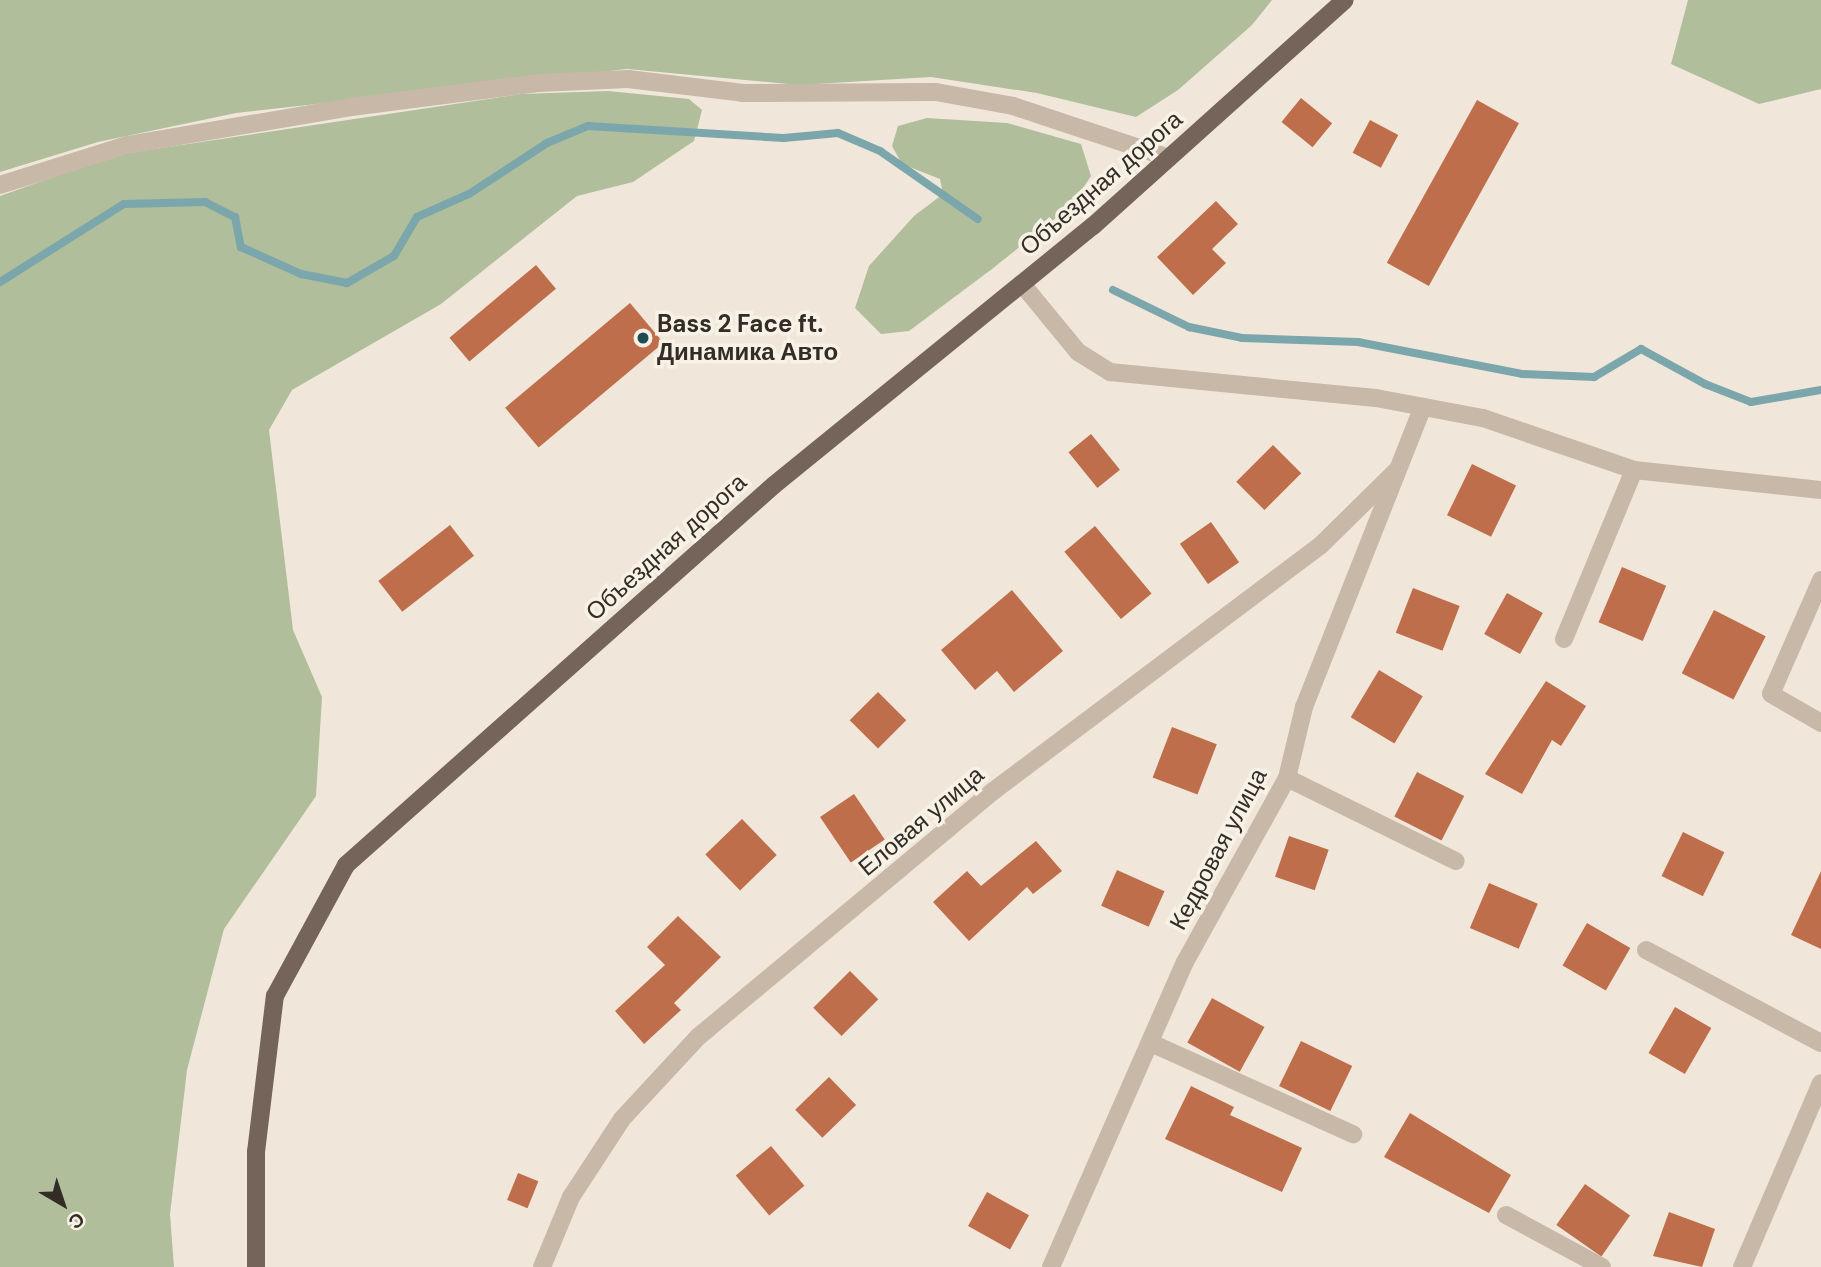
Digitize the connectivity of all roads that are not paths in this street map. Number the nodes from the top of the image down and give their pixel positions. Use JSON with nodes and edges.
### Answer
{"nodes":[{"id":1,"x":1345,"y":0,"type":"edge"},
{"id":2,"x":1169,"y":158,"type":"junction"},
{"id":3,"x":0,"y":185,"type":"edge"},
{"id":4,"x":1022,"y":284,"type":"junction"},
{"id":5,"x":1423,"y":407,"type":"junction"},
{"id":6,"x":1397,"y":470,"type":"junction"},
{"id":7,"x":1634,"y":470,"type":"junction"},
{"id":8,"x":1821,"y":490,"type":"edge"},
{"id":9,"x":1821,"y":580,"type":"edge"},
{"id":10,"x":1564,"y":639,"type":"dead end"},
{"id":11,"x":1821,"y":723,"type":"edge"},
{"id":12,"x":1287,"y":778,"type":"junction"},
{"id":13,"x":1456,"y":861,"type":"dead end"},
{"id":14,"x":1646,"y":950,"type":"dead end"},
{"id":15,"x":1150,"y":1042,"type":"junction"},
{"id":16,"x":1821,"y":1043,"type":"edge"},
{"id":17,"x":1821,"y":1083,"type":"edge"},
{"id":18,"x":1353,"y":1134,"type":"dead end"},
{"id":19,"x":1506,"y":1214,"type":"dead end"},
{"id":20,"x":256,"y":1267,"type":"edge"},
{"id":21,"x":542,"y":1267,"type":"edge"},
{"id":22,"x":1051,"y":1267,"type":"edge"},
{"id":23,"x":1602,"y":1267,"type":"edge"},
{"id":24,"x":1742,"y":1267,"type":"edge"}],
"edges":[{"from":1,"to":2,"type":"main road","name":"Объездная дорога"},
{"from":2,"to":3,"type":"street"},
{"from":2,"to":4,"type":"main road","name":"Объездная дорога"},
{"from":4,"to":5,"type":"street"},
{"from":4,"to":20,"type":"main road","name":"Объездная дорога"},
{"from":5,"to":6,"type":"street","name":"Кедровая улица"},
{"from":5,"to":7,"type":"street"},
{"from":6,"to":12,"type":"street","name":"Кедровая улица"},
{"from":6,"to":21,"type":"street","name":"Еловая улица"},
{"from":7,"to":8,"type":"street"},
{"from":7,"to":10,"type":"street"},
{"from":9,"to":11,"type":"street"},
{"from":12,"to":13,"type":"street"},
{"from":12,"to":15,"type":"street","name":"Кедровая улица"},
{"from":14,"to":16,"type":"street"},
{"from":15,"to":18,"type":"street"},
{"from":15,"to":22,"type":"street","name":"Кедровая улица"},
{"from":17,"to":24,"type":"street"},
{"from":19,"to":23,"type":"street"}]}
